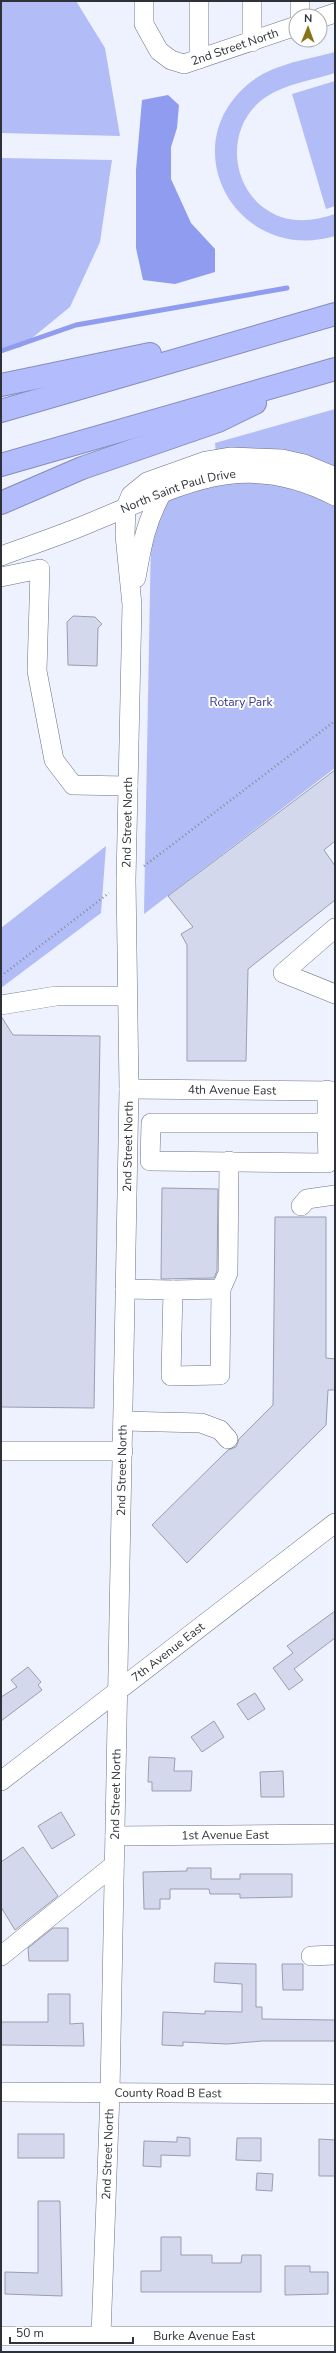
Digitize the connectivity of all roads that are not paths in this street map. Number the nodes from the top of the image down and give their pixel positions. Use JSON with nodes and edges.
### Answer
{"nodes":[{"id":1,"x":144,"y":1,"type":"edge"},
{"id":2,"x":199,"y":1,"type":"edge"},
{"id":3,"x":252,"y":1,"type":"edge"},
{"id":4,"x":288,"y":29,"type":"edge"},
{"id":5,"x":252,"y":42,"type":"junction"},
{"id":6,"x":199,"y":59,"type":"junction"},
{"id":7,"x":335,"y":314,"type":"edge"},
{"id":8,"x":302,"y":324,"type":"junction"},
{"id":9,"x":326,"y":372,"type":"edge"},
{"id":10,"x":1,"y":385,"type":"edge"},
{"id":11,"x":1,"y":411,"type":"edge"},
{"id":12,"x":1,"y":465,"type":"edge"},
{"id":13,"x":335,"y":477,"type":"edge"},
{"id":14,"x":164,"y":491,"type":"junction"},
{"id":15,"x":335,"y":496,"type":"edge"},
{"id":16,"x":1,"y":504,"type":"edge"},
{"id":17,"x":126,"y":507,"type":"junction"},
{"id":18,"x":1,"y":556,"type":"edge"},
{"id":19,"x":1,"y":577,"type":"edge"},
{"id":20,"x":132,"y":605,"type":"junction"},
{"id":21,"x":128,"y":786,"type":"junction"},
{"id":22,"x":335,"y":928,"type":"edge"},
{"id":23,"x":335,"y":994,"type":"edge"},
{"id":24,"x":128,"y":996,"type":"junction"},
{"id":25,"x":1,"y":1005,"type":"edge"},
{"id":26,"x":129,"y":1089,"type":"junction"},
{"id":27,"x":331,"y":1091,"type":"edge"},
{"id":28,"x":327,"y":1123,"type":"junction"},
{"id":29,"x":128,"y":1160,"type":"junction"},
{"id":30,"x":150,"y":1161,"type":"junction"},
{"id":31,"x":229,"y":1161,"type":"junction"},
{"id":32,"x":335,"y":1195,"type":"edge"},
{"id":33,"x":301,"y":1206,"type":"dead end"},
{"id":34,"x":126,"y":1289,"type":"junction"},
{"id":35,"x":221,"y":1289,"type":"junction"},
{"id":36,"x":173,"y":1290,"type":"junction"},
{"id":37,"x":123,"y":1421,"type":"junction"},
{"id":38,"x":228,"y":1439,"type":"dead end"},
{"id":39,"x":1,"y":1451,"type":"edge"},
{"id":40,"x":123,"y":1451,"type":"junction"},
{"id":41,"x":335,"y":1523,"type":"edge"},
{"id":42,"x":117,"y":1693,"type":"junction"},
{"id":43,"x":1,"y":1781,"type":"edge"},
{"id":44,"x":335,"y":1834,"type":"edge"},
{"id":45,"x":115,"y":1836,"type":"junction"},
{"id":46,"x":114,"y":1865,"type":"junction"},
{"id":47,"x":335,"y":1955,"type":"edge"},
{"id":48,"x":1,"y":1956,"type":"edge"},
{"id":49,"x":311,"y":1956,"type":"dead end"},
{"id":50,"x":1,"y":2092,"type":"edge"},
{"id":51,"x":110,"y":2093,"type":"junction"},
{"id":52,"x":335,"y":2094,"type":"edge"},
{"id":53,"x":101,"y":2335,"type":"junction"},
{"id":54,"x":1,"y":2336,"type":"edge"},
{"id":55,"x":335,"y":2336,"type":"edge"}],
"edges":[{"from":1,"to":6,"type":"street","name":"2nd Street North"},
{"from":2,"to":6,"type":"street"},
{"from":3,"to":5,"type":"street"},
{"from":4,"to":5,"type":"street","name":"2nd Street North"},
{"from":5,"to":6,"type":"street","name":"2nd Street North"},
{"from":7,"to":8,"type":"highway"},
{"from":8,"to":10,"type":"highway"},
{"from":8,"to":11,"type":"highway"},
{"from":9,"to":12,"type":"highway"},
{"from":9,"to":16,"type":"highway"},
{"from":13,"to":17,"type":"street","name":"North Saint Paul Drive"},
{"from":14,"to":15,"type":"street","name":"North Saint Paul Drive"},
{"from":14,"to":17,"type":"street","name":"North Saint Paul Drive"},
{"from":14,"to":20,"type":"street","name":"2nd Street North"},
{"from":17,"to":18,"type":"street"},
{"from":17,"to":20,"type":"street","name":"2nd Street North"},
{"from":19,"to":21,"type":"street"},
{"from":20,"to":21,"type":"street","name":"2nd Street North"},
{"from":21,"to":24,"type":"street","name":"2nd Street North"},
{"from":22,"to":23,"type":"street"},
{"from":24,"to":25,"type":"street"},
{"from":24,"to":26,"type":"street","name":"2nd Street North"},
{"from":26,"to":27,"type":"street","name":"4th Avenue East"},
{"from":26,"to":29,"type":"street","name":"2nd Street North"},
{"from":27,"to":28,"type":"street"},
{"from":28,"to":30,"type":"street"},
{"from":28,"to":31,"type":"street"},
{"from":29,"to":30,"type":"street"},
{"from":29,"to":34,"type":"street","name":"2nd Street North"},
{"from":30,"to":31,"type":"street"},
{"from":31,"to":35,"type":"street"},
{"from":32,"to":33,"type":"street"},
{"from":34,"to":36,"type":"street"},
{"from":34,"to":37,"type":"street","name":"2nd Street North"},
{"from":35,"to":36,"type":"street"},
{"from":35,"to":36,"type":"street"},
{"from":37,"to":38,"type":"street"},
{"from":37,"to":40,"type":"street","name":"2nd Street North"},
{"from":39,"to":40,"type":"street"},
{"from":40,"to":42,"type":"street","name":"2nd Street North"},
{"from":41,"to":42,"type":"street","name":"7th Avenue East"},
{"from":42,"to":43,"type":"street","name":"7th Avenue East"},
{"from":42,"to":45,"type":"street","name":"2nd Street North"},
{"from":44,"to":45,"type":"street","name":"1st Avenue East"},
{"from":45,"to":46,"type":"street","name":"2nd Street North"},
{"from":46,"to":48,"type":"street"},
{"from":46,"to":51,"type":"street","name":"2nd Street North"},
{"from":47,"to":49,"type":"street"},
{"from":50,"to":51,"type":"street","name":"County Road B East"},
{"from":51,"to":52,"type":"street","name":"County Road B East"},
{"from":51,"to":53,"type":"street","name":"2nd Street North"},
{"from":53,"to":54,"type":"street","name":"Burke Avenue East"},
{"from":53,"to":55,"type":"street","name":"Burke Avenue East"}]}
